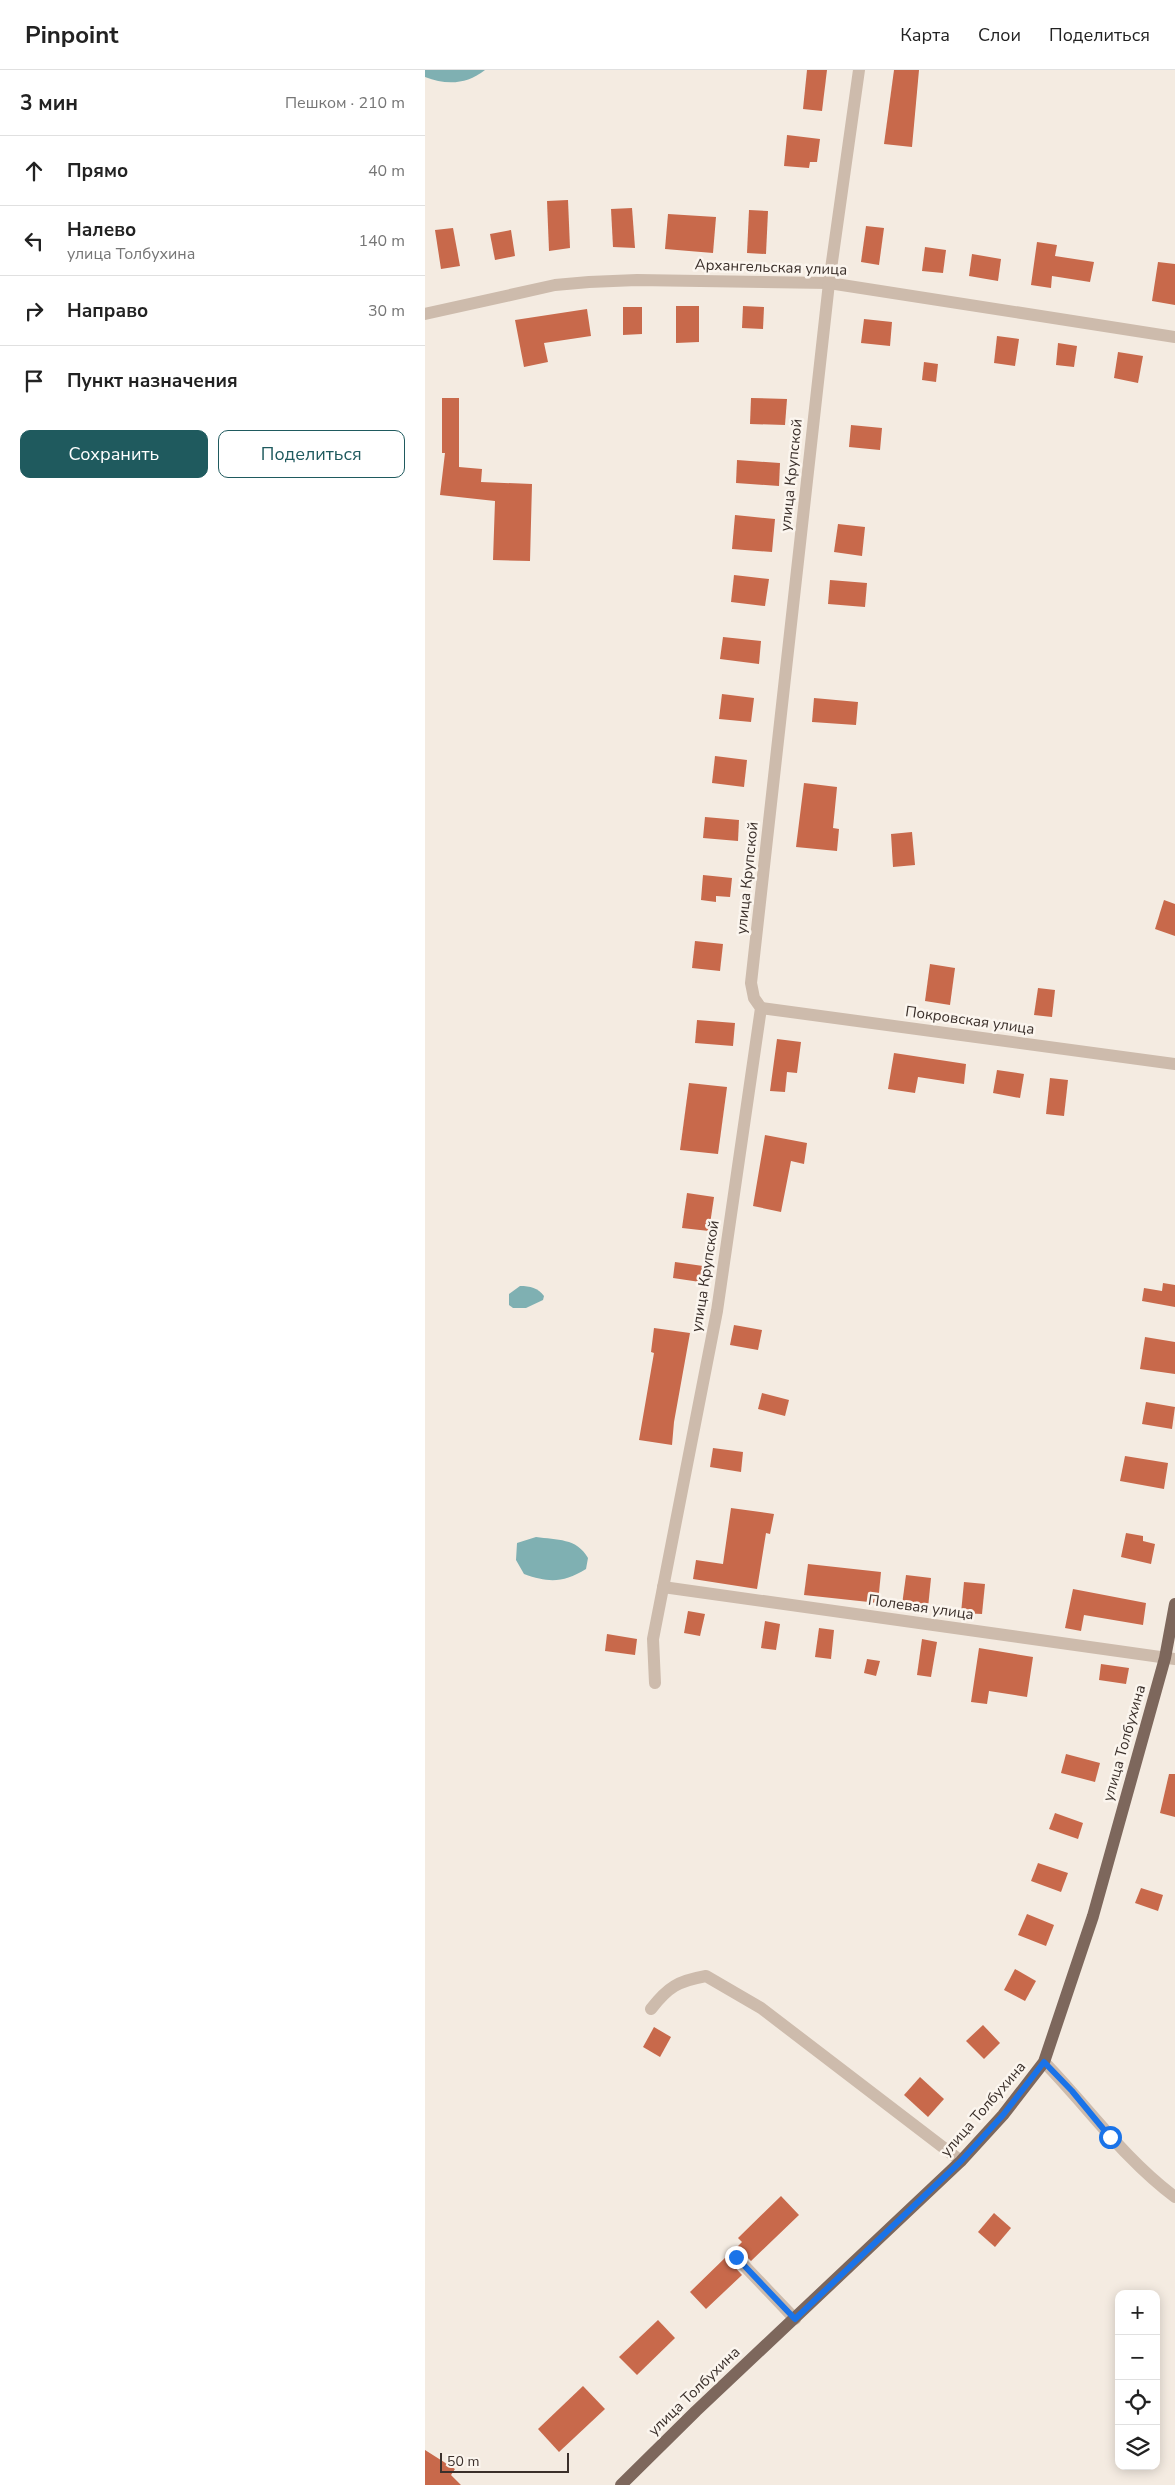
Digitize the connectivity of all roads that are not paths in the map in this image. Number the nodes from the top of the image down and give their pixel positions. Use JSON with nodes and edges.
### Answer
{"nodes":[{"id":1,"x":859,"y":70,"type":"edge"},
{"id":2,"x":829,"y":283,"type":"junction"},
{"id":3,"x":425,"y":314,"type":"edge"},
{"id":4,"x":1175,"y":337,"type":"edge"},
{"id":5,"x":761,"y":1008,"type":"junction"},
{"id":6,"x":1175,"y":1064,"type":"edge"},
{"id":7,"x":663,"y":1587,"type":"junction"},
{"id":8,"x":1175,"y":1604,"type":"edge"},
{"id":9,"x":1170,"y":1658,"type":"edge"},
{"id":10,"x":655,"y":1683,"type":"dead end"},
{"id":11,"x":651,"y":2009,"type":"dead end"},
{"id":12,"x":1044,"y":2062,"type":"junction"},
{"id":13,"x":961,"y":2161,"type":"junction"},
{"id":14,"x":1175,"y":2197,"type":"edge"},
{"id":15,"x":736,"y":2257,"type":"dead end"},
{"id":16,"x":795,"y":2319,"type":"junction"},
{"id":17,"x":621,"y":2485,"type":"edge"}],
"edges":[{"from":1,"to":2,"type":"street","name":"улица Крупской"},
{"from":2,"to":3,"type":"street","name":"Архангельская улица"},
{"from":2,"to":4,"type":"street","name":"Архангельская улица"},
{"from":2,"to":5,"type":"street","name":"улица Крупской"},
{"from":5,"to":6,"type":"street","name":"Покровская улица"},
{"from":5,"to":7,"type":"street","name":"улица Крупской"},
{"from":7,"to":9,"type":"street","name":"Полевая улица"},
{"from":7,"to":10,"type":"street","name":"улица Крупской"},
{"from":8,"to":9,"type":"main road","name":"улица Толбухина"},
{"from":9,"to":12,"type":"main road","name":"улица Толбухина"},
{"from":11,"to":13,"type":"street"},
{"from":12,"to":13,"type":"main road","name":"улица Толбухина"},
{"from":12,"to":14,"type":"street"},
{"from":13,"to":16,"type":"main road","name":"улица Толбухина"},
{"from":15,"to":16,"type":"street"},
{"from":16,"to":17,"type":"main road","name":"улица Толбухина"}]}
